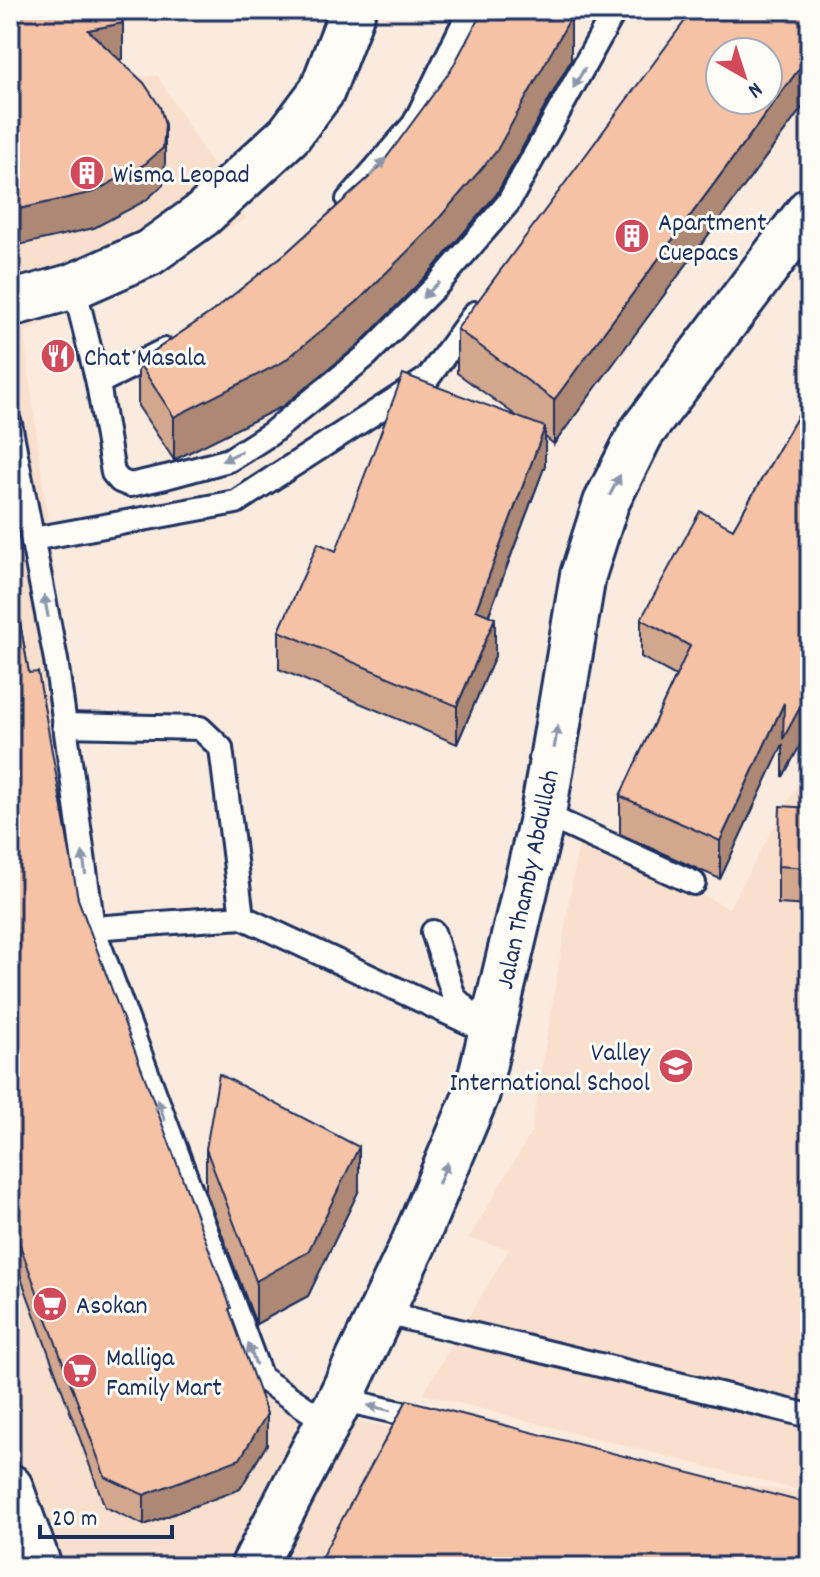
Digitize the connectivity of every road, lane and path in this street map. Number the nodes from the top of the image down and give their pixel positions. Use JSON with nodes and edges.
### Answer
{"nodes":[{"id":1,"x":353,"y":10,"type":"edge"},
{"id":2,"x":470,"y":10,"type":"edge"},
{"id":3,"x":615,"y":10,"type":"edge"},
{"id":4,"x":810,"y":210,"type":"edge"},
{"id":5,"x":332,"y":216,"type":"edge"},
{"id":6,"x":74,"y":286,"type":"junction"},
{"id":7,"x":492,"y":289,"type":"edge"},
{"id":8,"x":10,"y":304,"type":"edge"},
{"id":9,"x":189,"y":338,"type":"edge"},
{"id":10,"x":98,"y":383,"type":"junction"},
{"id":11,"x":10,"y":424,"type":"edge"},
{"id":12,"x":33,"y":539,"type":"junction"},
{"id":13,"x":64,"y":725,"type":"junction"},
{"id":14,"x":543,"y":814,"type":"junction"},
{"id":15,"x":694,"y":883,"type":"dead end"},
{"id":16,"x":242,"y":917,"type":"junction"},
{"id":17,"x":93,"y":928,"type":"junction"},
{"id":18,"x":433,"y":932,"type":"dead end"},
{"id":19,"x":491,"y":1033,"type":"junction"},
{"id":20,"x":381,"y":1312,"type":"junction"},
{"id":21,"x":334,"y":1411,"type":"junction"},
{"id":22,"x":810,"y":1416,"type":"edge"},
{"id":23,"x":446,"y":1423,"type":"edge"},
{"id":24,"x":10,"y":1487,"type":"edge"},
{"id":25,"x":39,"y":1566,"type":"edge"},
{"id":26,"x":253,"y":1567,"type":"edge"}],
"edges":[{"from":1,"to":6,"type":"street"},
{"from":5,"to":2,"type":"lane","one_way":true},
{"from":3,"to":10,"type":"lane","one_way":true},
{"from":14,"to":4,"type":"street","name":"Jalan Thamby Abdullah","one_way":true},
{"from":6,"to":8,"type":"street"},
{"from":6,"to":10,"type":"lane"},
{"from":7,"to":12,"type":"lane"},
{"from":9,"to":10,"type":"lane"},
{"from":11,"to":12,"type":"lane"},
{"from":13,"to":12,"type":"lane","one_way":true},
{"from":13,"to":16,"type":"lane"},
{"from":17,"to":13,"type":"lane","one_way":true},
{"from":14,"to":15,"type":"lane"},
{"from":14,"to":19,"type":"street","name":"Jalan Thamby Abdullah"},
{"from":16,"to":17,"type":"lane"},
{"from":16,"to":19,"type":"lane"},
{"from":21,"to":17,"type":"lane","one_way":true},
{"from":18,"to":19,"type":"lane"},
{"from":20,"to":19,"type":"street","name":"Jalan Thamby Abdullah","one_way":true},
{"from":20,"to":21,"type":"street","name":"Jalan Thamby Abdullah"},
{"from":20,"to":22,"type":"lane"},
{"from":23,"to":21,"type":"lane","one_way":true},
{"from":21,"to":26,"type":"street","name":"Jalan Thamby Abdullah"},
{"from":24,"to":25,"type":"street"}]}
